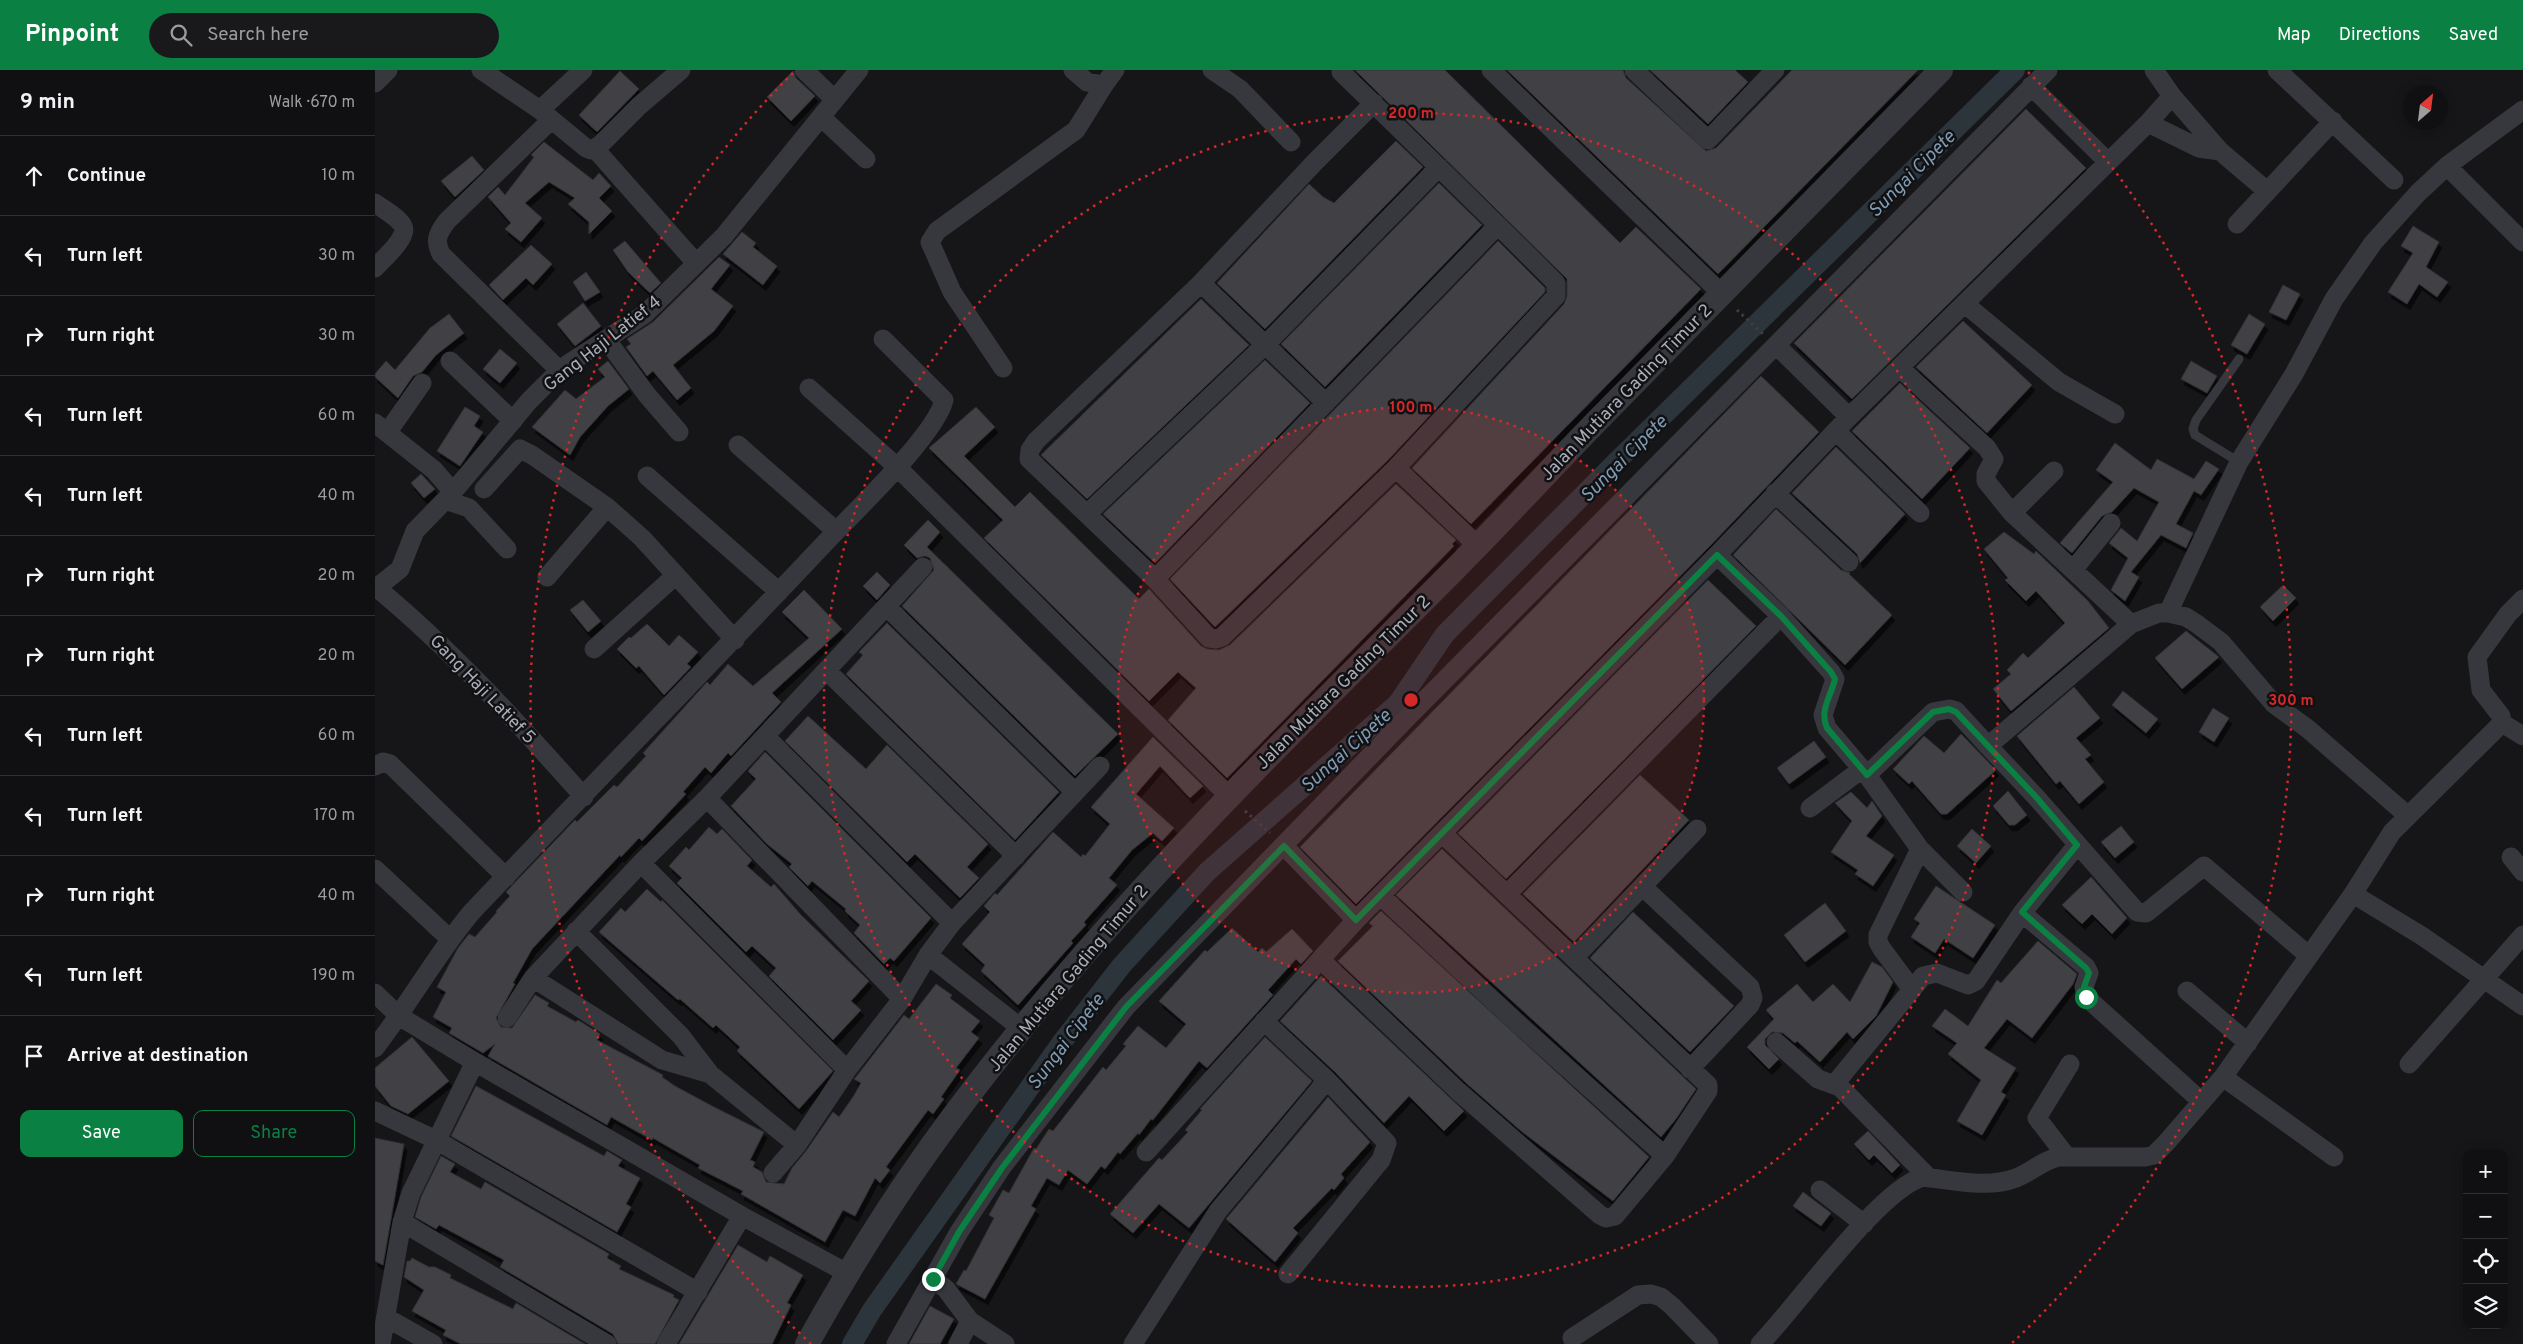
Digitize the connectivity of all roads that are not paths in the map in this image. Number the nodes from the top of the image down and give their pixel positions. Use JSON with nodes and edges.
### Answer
{"nodes":[{"id":1,"x":388,"y":70,"type":"edge"},
{"id":2,"x":481,"y":70,"type":"edge"},
{"id":3,"x":583,"y":70,"type":"edge"},
{"id":4,"x":681,"y":70,"type":"edge"},
{"id":5,"x":804,"y":70,"type":"edge"},
{"id":6,"x":859,"y":70,"type":"edge"},
{"id":7,"x":1073,"y":70,"type":"edge"},
{"id":8,"x":1115,"y":70,"type":"edge"},
{"id":9,"x":1212,"y":70,"type":"edge"},
{"id":10,"x":1491,"y":70,"type":"edge"},
{"id":11,"x":1634,"y":70,"type":"edge"},
{"id":12,"x":1941,"y":70,"type":"edge"},
{"id":13,"x":2048,"y":70,"type":"edge"},
{"id":14,"x":2154,"y":70,"type":"edge"},
{"id":15,"x":2277,"y":70,"type":"edge"},
{"id":16,"x":1341,"y":72,"type":"dead end"},
{"id":17,"x":1767,"y":73,"type":"edge"},
{"id":18,"x":375,"y":83,"type":"edge"},
{"id":19,"x":1104,"y":85,"type":"junction"},
{"id":20,"x":2031,"y":86,"type":"junction"},
{"id":21,"x":2172,"y":96,"type":"junction"},
{"id":22,"x":834,"y":99,"type":"junction"},
{"id":23,"x":1374,"y":103,"type":"junction"},
{"id":24,"x":2523,"y":110,"type":"edge"},
{"id":25,"x":545,"y":115,"type":"junction"},
{"id":26,"x":821,"y":118,"type":"junction"},
{"id":27,"x":2333,"y":121,"type":"junction"},
{"id":28,"x":2148,"y":123,"type":"junction"},
{"id":29,"x":1291,"y":142,"type":"dead end"},
{"id":30,"x":595,"y":149,"type":"junction"},
{"id":31,"x":2220,"y":151,"type":"junction"},
{"id":32,"x":866,"y":159,"type":"dead end"},
{"id":33,"x":2108,"y":162,"type":"junction"},
{"id":34,"x":2447,"y":166,"type":"junction"},
{"id":35,"x":1439,"y":167,"type":"junction"},
{"id":36,"x":2394,"y":180,"type":"dead end"},
{"id":37,"x":2267,"y":191,"type":"junction"},
{"id":38,"x":375,"y":203,"type":"edge"},
{"id":39,"x":2237,"y":224,"type":"dead end"},
{"id":40,"x":1498,"y":225,"type":"junction"},
{"id":41,"x":2523,"y":242,"type":"edge"},
{"id":42,"x":696,"y":264,"type":"junction"},
{"id":43,"x":375,"y":268,"type":"edge"},
{"id":44,"x":1201,"y":283,"type":"junction"},
{"id":45,"x":1726,"y":299,"type":"junction"},
{"id":46,"x":1965,"y":304,"type":"junction"},
{"id":47,"x":606,"y":339,"type":"junction"},
{"id":48,"x":883,"y":339,"type":"dead end"},
{"id":49,"x":1770,"y":341,"type":"junction"},
{"id":50,"x":1266,"y":344,"type":"junction"},
{"id":51,"x":2239,"y":359,"type":"dead end"},
{"id":52,"x":450,"y":361,"type":"dead end"},
{"id":53,"x":1003,"y":368,"type":"dead end"},
{"id":54,"x":1901,"y":369,"type":"junction"},
{"id":55,"x":560,"y":371,"type":"junction"},
{"id":56,"x":422,"y":383,"type":"dead end"},
{"id":57,"x":809,"y":388,"type":"dead end"},
{"id":58,"x":1326,"y":403,"type":"junction"},
{"id":59,"x":2115,"y":414,"type":"dead end"},
{"id":60,"x":1849,"y":418,"type":"junction"},
{"id":61,"x":513,"y":421,"type":"junction"},
{"id":62,"x":381,"y":428,"type":"edge"},
{"id":63,"x":1835,"y":431,"type":"junction"},
{"id":64,"x":679,"y":432,"type":"dead end"},
{"id":65,"x":738,"y":445,"type":"dead end"},
{"id":66,"x":2239,"y":462,"type":"junction"},
{"id":67,"x":897,"y":467,"type":"junction"},
{"id":68,"x":1396,"y":468,"type":"junction"},
{"id":69,"x":2054,"y":471,"type":"dead end"},
{"id":70,"x":647,"y":476,"type":"dead end"},
{"id":71,"x":484,"y":489,"type":"dead end"},
{"id":72,"x":1775,"y":493,"type":"junction"},
{"id":73,"x":449,"y":496,"type":"junction"},
{"id":74,"x":607,"y":507,"type":"junction"},
{"id":75,"x":1088,"y":513,"type":"junction"},
{"id":76,"x":1920,"y":513,"type":"dead end"},
{"id":77,"x":2012,"y":513,"type":"junction"},
{"id":78,"x":2111,"y":523,"type":"dead end"},
{"id":79,"x":836,"y":532,"type":"junction"},
{"id":80,"x":1477,"y":546,"type":"junction"},
{"id":81,"x":507,"y":548,"type":"dead end"},
{"id":82,"x":1717,"y":555,"type":"junction"},
{"id":83,"x":1849,"y":562,"type":"dead end"},
{"id":84,"x":923,"y":567,"type":"dead end"},
{"id":85,"x":2073,"y":570,"type":"junction"},
{"id":86,"x":676,"y":575,"type":"junction"},
{"id":87,"x":547,"y":577,"type":"dead end"},
{"id":88,"x":1155,"y":579,"type":"junction"},
{"id":89,"x":376,"y":589,"type":"edge"},
{"id":90,"x":779,"y":592,"type":"junction"},
{"id":91,"x":2523,"y":599,"type":"edge"},
{"id":92,"x":887,"y":607,"type":"junction"},
{"id":93,"x":2168,"y":613,"type":"junction"},
{"id":94,"x":1781,"y":616,"type":"junction"},
{"id":95,"x":2131,"y":624,"type":"junction"},
{"id":96,"x":735,"y":640,"type":"junction"},
{"id":97,"x":594,"y":649,"type":"dead end"},
{"id":98,"x":827,"y":671,"type":"junction"},
{"id":99,"x":2502,"y":723,"type":"junction"},
{"id":100,"x":765,"y":736,"type":"junction"},
{"id":101,"x":2523,"y":736,"type":"edge"},
{"id":102,"x":1988,"y":746,"type":"junction"},
{"id":103,"x":375,"y":766,"type":"edge"},
{"id":104,"x":1100,"y":766,"type":"dead end"},
{"id":105,"x":1864,"y":772,"type":"junction"},
{"id":106,"x":1075,"y":792,"type":"junction"},
{"id":107,"x":584,"y":797,"type":"junction"},
{"id":108,"x":707,"y":798,"type":"junction"},
{"id":109,"x":1234,"y":801,"type":"junction"},
{"id":110,"x":1810,"y":808,"type":"dead end"},
{"id":111,"x":2407,"y":816,"type":"junction"},
{"id":112,"x":1697,"y":829,"type":"dead end"},
{"id":113,"x":1442,"y":833,"type":"junction"},
{"id":114,"x":1279,"y":841,"type":"junction"},
{"id":115,"x":2077,"y":845,"type":"junction"},
{"id":116,"x":1920,"y":850,"type":"junction"},
{"id":117,"x":1016,"y":856,"type":"junction"},
{"id":118,"x":2511,"y":856,"type":"dead end"},
{"id":119,"x":641,"y":863,"type":"junction"},
{"id":120,"x":375,"y":869,"type":"edge"},
{"id":121,"x":2523,"y":872,"type":"edge"},
{"id":122,"x":505,"y":877,"type":"junction"},
{"id":123,"x":1643,"y":887,"type":"junction"},
{"id":124,"x":1963,"y":892,"type":"dead end"},
{"id":125,"x":1507,"y":894,"type":"junction"},
{"id":126,"x":2353,"y":894,"type":"junction"},
{"id":127,"x":1381,"y":896,"type":"junction"},
{"id":128,"x":2022,"y":912,"type":"junction"},
{"id":129,"x":1356,"y":920,"type":"junction"},
{"id":130,"x":952,"y":923,"type":"junction"},
{"id":131,"x":576,"y":931,"type":"junction"},
{"id":132,"x":2523,"y":935,"type":"edge"},
{"id":133,"x":449,"y":939,"type":"junction"},
{"id":134,"x":928,"y":955,"type":"junction"},
{"id":135,"x":2308,"y":955,"type":"junction"},
{"id":136,"x":1574,"y":958,"type":"junction"},
{"id":137,"x":1321,"y":960,"type":"junction"},
{"id":138,"x":533,"y":978,"type":"junction"},
{"id":139,"x":2485,"y":980,"type":"junction"},
{"id":140,"x":1911,"y":988,"type":"junction"},
{"id":141,"x":2187,"y":991,"type":"dead end"},
{"id":142,"x":375,"y":993,"type":"edge"},
{"id":143,"x":901,"y":999,"type":"junction"},
{"id":144,"x":2523,"y":1006,"type":"edge"},
{"id":145,"x":399,"y":1016,"type":"junction"},
{"id":146,"x":507,"y":1018,"type":"dead end"},
{"id":147,"x":1264,"y":1021,"type":"junction"},
{"id":148,"x":1022,"y":1029,"type":"junction"},
{"id":149,"x":1776,"y":1042,"type":"dead end"},
{"id":150,"x":2247,"y":1042,"type":"junction"},
{"id":151,"x":375,"y":1048,"type":"edge"},
{"id":152,"x":475,"y":1062,"type":"junction"},
{"id":153,"x":2070,"y":1064,"type":"dead end"},
{"id":154,"x":2409,"y":1064,"type":"dead end"},
{"id":155,"x":1690,"y":1069,"type":"junction"},
{"id":156,"x":847,"y":1070,"type":"junction"},
{"id":157,"x":710,"y":1074,"type":"junction"},
{"id":158,"x":2223,"y":1077,"type":"junction"},
{"id":159,"x":1327,"y":1080,"type":"junction"},
{"id":160,"x":1840,"y":1087,"type":"junction"},
{"id":161,"x":2201,"y":1101,"type":"junction"},
{"id":162,"x":375,"y":1112,"type":"edge"},
{"id":163,"x":436,"y":1140,"type":"junction"},
{"id":164,"x":797,"y":1145,"type":"junction"},
{"id":165,"x":1146,"y":1152,"type":"dead end"},
{"id":166,"x":1665,"y":1156,"type":"junction"},
{"id":167,"x":2067,"y":1157,"type":"junction"},
{"id":168,"x":2334,"y":1157,"type":"dead end"},
{"id":169,"x":773,"y":1173,"type":"dead end"},
{"id":170,"x":1929,"y":1178,"type":"junction"},
{"id":171,"x":1820,"y":1190,"type":"dead end"},
{"id":172,"x":742,"y":1216,"type":"junction"},
{"id":173,"x":402,"y":1222,"type":"junction"},
{"id":174,"x":1864,"y":1224,"type":"junction"},
{"id":175,"x":847,"y":1272,"type":"junction"},
{"id":176,"x":1288,"y":1274,"type":"dead end"},
{"id":177,"x":933,"y":1279,"type":"junction"},
{"id":178,"x":698,"y":1292,"type":"junction"},
{"id":179,"x":387,"y":1318,"type":"junction"},
{"id":180,"x":970,"y":1321,"type":"junction"},
{"id":181,"x":1573,"y":1338,"type":"dead end"},
{"id":182,"x":381,"y":1344,"type":"edge"},
{"id":183,"x":433,"y":1344,"type":"edge"},
{"id":184,"x":607,"y":1344,"type":"edge"},
{"id":185,"x":666,"y":1344,"type":"edge"},
{"id":186,"x":807,"y":1344,"type":"edge"},
{"id":187,"x":896,"y":1344,"type":"edge"},
{"id":188,"x":958,"y":1344,"type":"edge"},
{"id":189,"x":1005,"y":1344,"type":"edge"},
{"id":190,"x":1133,"y":1344,"type":"edge"},
{"id":191,"x":1709,"y":1344,"type":"edge"},
{"id":192,"x":1760,"y":1344,"type":"edge"}],
"edges":[{"from":1,"to":18,"type":"street"},
{"from":2,"to":25,"type":"street"},
{"from":3,"to":25,"type":"street"},
{"from":4,"to":30,"type":"street"},
{"from":5,"to":22,"type":"street"},
{"from":6,"to":22,"type":"street","name":"Gang Haji Latief 4"},
{"from":7,"to":19,"type":"street"},
{"from":8,"to":19,"type":"street"},
{"from":9,"to":29,"type":"street"},
{"from":10,"to":45,"type":"street"},
{"from":11,"to":17,"type":"street"},
{"from":12,"to":45,"type":"street","name":"Jalan Mutiara Gading Timur 2"},
{"from":13,"to":20,"type":"street"},
{"from":14,"to":21,"type":"street"},
{"from":15,"to":27,"type":"street"},
{"from":16,"to":23,"type":"street"},
{"from":19,"to":53,"type":"street"},
{"from":20,"to":33,"type":"street"},
{"from":20,"to":49,"type":"street"},
{"from":21,"to":28,"type":"street"},
{"from":21,"to":31,"type":"street"},
{"from":22,"to":26,"type":"street","name":"Gang Haji Latief 4"},
{"from":23,"to":35,"type":"street"},
{"from":23,"to":44,"type":"street"},
{"from":24,"to":34,"type":"street"},
{"from":25,"to":30,"type":"street"},
{"from":25,"to":55,"type":"street"},
{"from":26,"to":32,"type":"street"},
{"from":26,"to":42,"type":"street","name":"Gang Haji Latief 4"},
{"from":27,"to":36,"type":"street"},
{"from":27,"to":37,"type":"street"},
{"from":28,"to":31,"type":"street"},
{"from":28,"to":33,"type":"street"},
{"from":30,"to":42,"type":"street"},
{"from":31,"to":37,"type":"street"},
{"from":33,"to":46,"type":"street"},
{"from":34,"to":41,"type":"street"},
{"from":34,"to":66,"type":"street"},
{"from":35,"to":40,"type":"street"},
{"from":35,"to":50,"type":"street"},
{"from":37,"to":39,"type":"street"},
{"from":38,"to":43,"type":"street"},
{"from":40,"to":58,"type":"street"},
{"from":40,"to":68,"type":"street"},
{"from":42,"to":47,"type":"street","name":"Gang Haji Latief 4"},
{"from":44,"to":50,"type":"street"},
{"from":44,"to":75,"type":"street"},
{"from":45,"to":80,"type":"street","name":"Jalan Mutiara Gading Timur 2"},
{"from":46,"to":54,"type":"street"},
{"from":46,"to":59,"type":"street"},
{"from":47,"to":55,"type":"street","name":"Gang Haji Latief 4"},
{"from":47,"to":64,"type":"street"},
{"from":48,"to":67,"type":"street"},
{"from":49,"to":60,"type":"street"},
{"from":49,"to":114,"type":"street"},
{"from":50,"to":58,"type":"street"},
{"from":50,"to":75,"type":"street"},
{"from":51,"to":66,"type":"lane"},
{"from":52,"to":61,"type":"street"},
{"from":54,"to":60,"type":"street"},
{"from":54,"to":77,"type":"street"},
{"from":55,"to":61,"type":"street","name":"Gang Haji Latief 4"},
{"from":56,"to":62,"type":"street"},
{"from":57,"to":67,"type":"street"},
{"from":58,"to":88,"type":"street"},
{"from":60,"to":63,"type":"street"},
{"from":61,"to":73,"type":"street","name":"Gang Haji Latief 4"},
{"from":62,"to":73,"type":"street"},
{"from":63,"to":72,"type":"street"},
{"from":63,"to":76,"type":"street"},
{"from":65,"to":79,"type":"street"},
{"from":66,"to":93,"type":"street"},
{"from":67,"to":79,"type":"street"},
{"from":67,"to":109,"type":"street"},
{"from":68,"to":80,"type":"street"},
{"from":68,"to":88,"type":"street"},
{"from":69,"to":77,"type":"street"},
{"from":70,"to":90,"type":"street"},
{"from":71,"to":74,"type":"street"},
{"from":72,"to":82,"type":"street"},
{"from":72,"to":83,"type":"street"},
{"from":73,"to":81,"type":"street"},
{"from":73,"to":89,"type":"street","name":"Gang Haji Latief 4"},
{"from":74,"to":86,"type":"street"},
{"from":74,"to":87,"type":"street"},
{"from":75,"to":88,"type":"street"},
{"from":77,"to":85,"type":"street"},
{"from":78,"to":85,"type":"street"},
{"from":79,"to":90,"type":"street"},
{"from":80,"to":109,"type":"street","name":"Jalan Mutiara Gading Timur 2"},
{"from":82,"to":94,"type":"street"},
{"from":82,"to":113,"type":"street"},
{"from":84,"to":92,"type":"street"},
{"from":85,"to":95,"type":"street"},
{"from":86,"to":96,"type":"street"},
{"from":86,"to":97,"type":"street"},
{"from":89,"to":107,"type":"street","name":"Gang Haji Latief 5"},
{"from":90,"to":96,"type":"street"},
{"from":91,"to":99,"type":"street"},
{"from":92,"to":98,"type":"street"},
{"from":92,"to":106,"type":"street"},
{"from":93,"to":95,"type":"street"},
{"from":93,"to":111,"type":"street"},
{"from":94,"to":105,"type":"street"},
{"from":94,"to":125,"type":"street"},
{"from":95,"to":102,"type":"street"},
{"from":96,"to":107,"type":"street"},
{"from":98,"to":100,"type":"street"},
{"from":98,"to":117,"type":"street"},
{"from":99,"to":101,"type":"street"},
{"from":99,"to":111,"type":"street"},
{"from":100,"to":108,"type":"street"},
{"from":100,"to":130,"type":"street"},
{"from":102,"to":105,"type":"street"},
{"from":102,"to":115,"type":"street"},
{"from":103,"to":122,"type":"street"},
{"from":104,"to":106,"type":"street"},
{"from":105,"to":110,"type":"street"},
{"from":105,"to":116,"type":"street"},
{"from":106,"to":117,"type":"street"},
{"from":107,"to":122,"type":"street"},
{"from":108,"to":119,"type":"street"},
{"from":108,"to":143,"type":"street"},
{"from":109,"to":148,"type":"street","name":"Jalan Mutiara Gading Timur 2"},
{"from":111,"to":126,"type":"street"},
{"from":112,"to":123,"type":"street"},
{"from":113,"to":125,"type":"street"},
{"from":113,"to":127,"type":"street"},
{"from":114,"to":129,"type":"street"},
{"from":114,"to":177,"type":"street"},
{"from":115,"to":128,"type":"street"},
{"from":115,"to":135,"type":"street"},
{"from":116,"to":124,"type":"street"},
{"from":116,"to":140,"type":"street"},
{"from":117,"to":130,"type":"street"},
{"from":118,"to":121,"type":"street"},
{"from":119,"to":131,"type":"street"},
{"from":119,"to":156,"type":"street"},
{"from":120,"to":133,"type":"street"},
{"from":122,"to":133,"type":"street"},
{"from":123,"to":136,"type":"street"},
{"from":123,"to":155,"type":"street"},
{"from":125,"to":136,"type":"street"},
{"from":126,"to":135,"type":"street"},
{"from":126,"to":139,"type":"street"},
{"from":127,"to":129,"type":"street"},
{"from":127,"to":166,"type":"street"},
{"from":128,"to":140,"type":"street"},
{"from":128,"to":161,"type":"street"},
{"from":129,"to":137,"type":"street"},
{"from":130,"to":134,"type":"street"},
{"from":131,"to":138,"type":"street"},
{"from":131,"to":157,"type":"street"},
{"from":132,"to":139,"type":"street"},
{"from":133,"to":145,"type":"street"},
{"from":134,"to":143,"type":"street"},
{"from":134,"to":148,"type":"street"},
{"from":135,"to":150,"type":"street"},
{"from":136,"to":155,"type":"street"},
{"from":137,"to":147,"type":"street"},
{"from":137,"to":166,"type":"street"},
{"from":138,"to":146,"type":"street"},
{"from":138,"to":157,"type":"street"},
{"from":139,"to":144,"type":"street"},
{"from":139,"to":154,"type":"street"},
{"from":140,"to":160,"type":"street"},
{"from":141,"to":150,"type":"street"},
{"from":142,"to":145,"type":"street"},
{"from":143,"to":156,"type":"street"},
{"from":145,"to":151,"type":"street"},
{"from":145,"to":152,"type":"street"},
{"from":147,"to":159,"type":"street"},
{"from":147,"to":165,"type":"street"},
{"from":148,"to":175,"type":"street","name":"Jalan Mutiara Gading Timur 2"},
{"from":149,"to":160,"type":"street"},
{"from":150,"to":158,"type":"street"},
{"from":152,"to":163,"type":"street"},
{"from":152,"to":172,"type":"street"},
{"from":153,"to":167,"type":"street"},
{"from":155,"to":166,"type":"street"},
{"from":156,"to":164,"type":"street"},
{"from":157,"to":164,"type":"street"},
{"from":158,"to":161,"type":"street"},
{"from":158,"to":168,"type":"street"},
{"from":159,"to":176,"type":"street"},
{"from":159,"to":190,"type":"street"},
{"from":160,"to":170,"type":"street"},
{"from":161,"to":167,"type":"street"},
{"from":162,"to":163,"type":"street"},
{"from":163,"to":173,"type":"street"},
{"from":163,"to":178,"type":"street"},
{"from":164,"to":169,"type":"street"},
{"from":167,"to":170,"type":"street"},
{"from":170,"to":174,"type":"street"},
{"from":171,"to":174,"type":"street"},
{"from":172,"to":175,"type":"street"},
{"from":172,"to":178,"type":"street"},
{"from":173,"to":179,"type":"street"},
{"from":173,"to":184,"type":"street"},
{"from":174,"to":192,"type":"street"},
{"from":175,"to":186,"type":"street","name":"Jalan Mutiara Gading Timur 2"},
{"from":177,"to":180,"type":"street"},
{"from":177,"to":187,"type":"street"},
{"from":178,"to":185,"type":"street"},
{"from":179,"to":182,"type":"street"},
{"from":179,"to":183,"type":"street"},
{"from":180,"to":188,"type":"street"},
{"from":180,"to":189,"type":"street"},
{"from":181,"to":191,"type":"street"}]}
